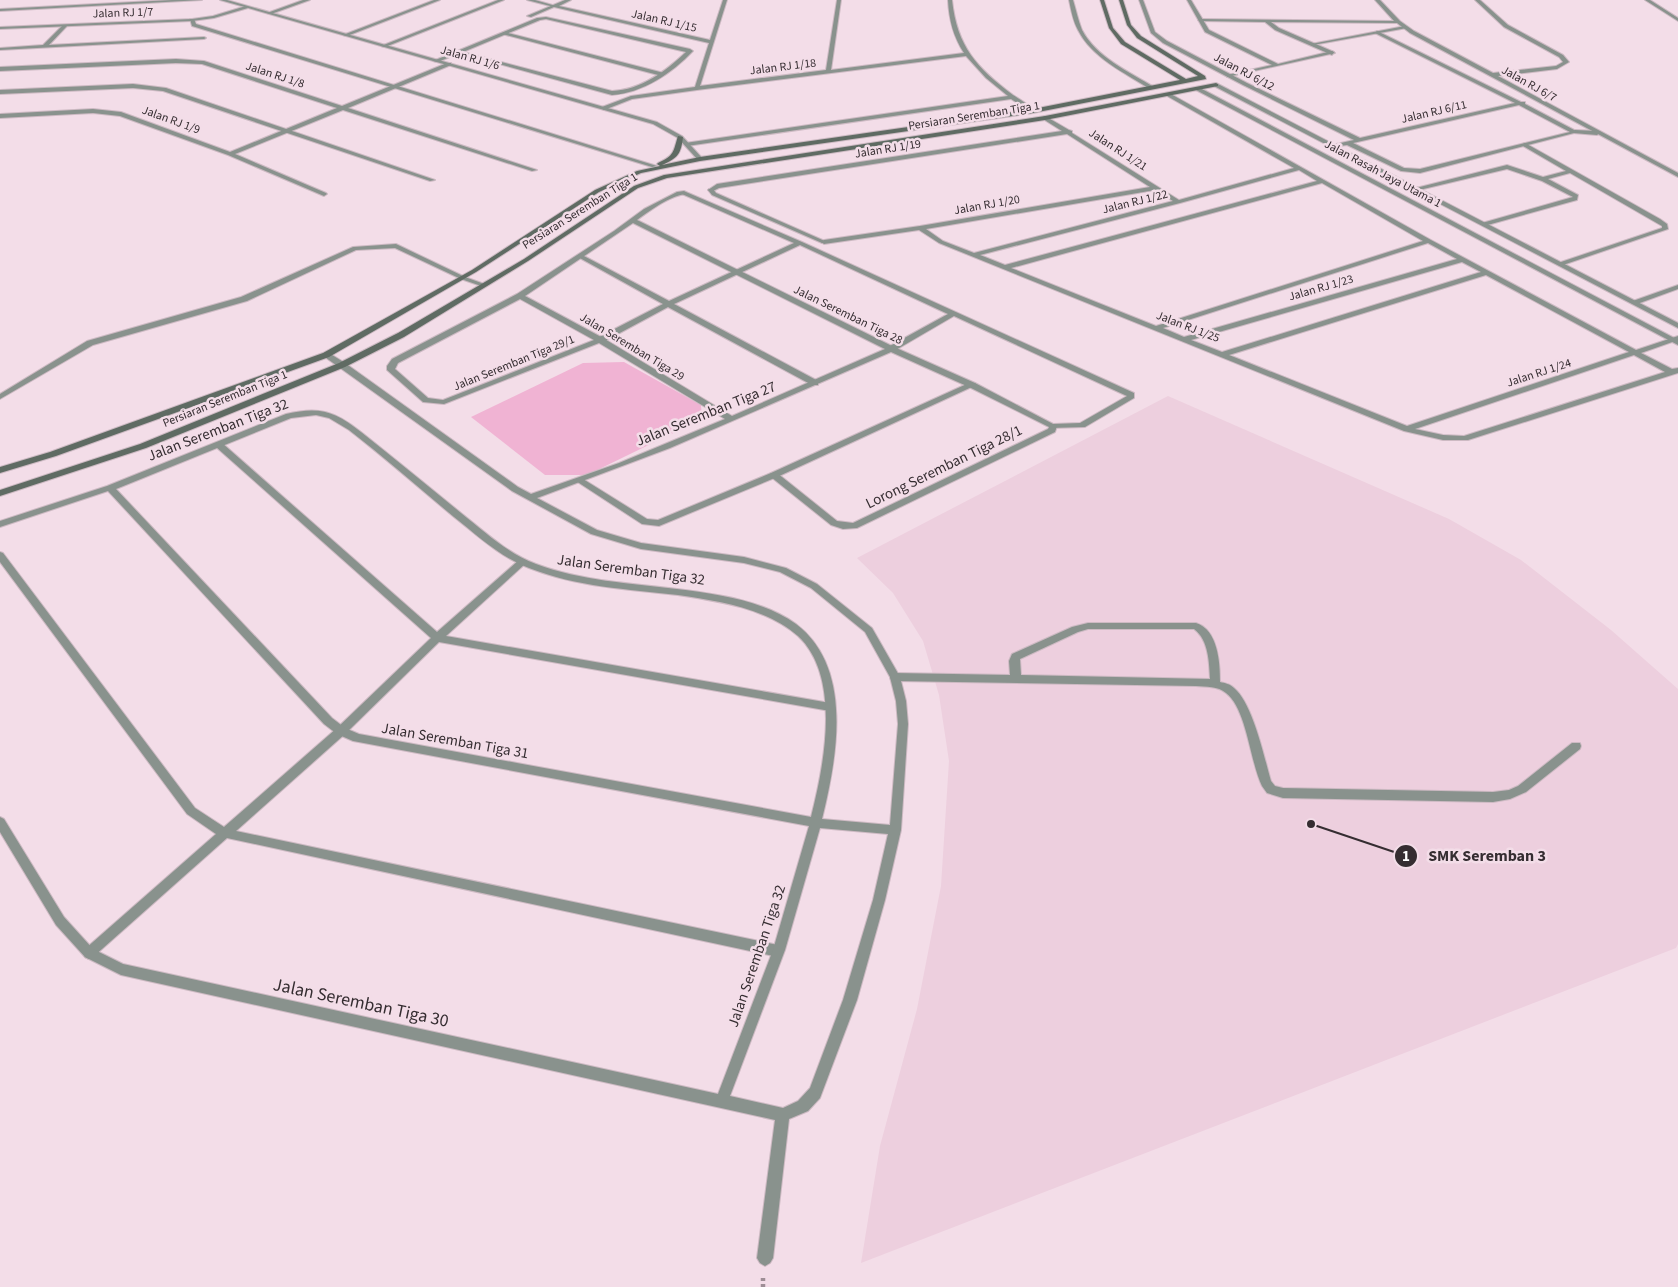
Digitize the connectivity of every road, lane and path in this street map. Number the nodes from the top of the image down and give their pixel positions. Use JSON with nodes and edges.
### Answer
{"nodes":[{"id":1,"x":200,"y":0,"type":"edge"},
{"id":2,"x":222,"y":0,"type":"edge"},
{"id":3,"x":308,"y":0,"type":"edge"},
{"id":4,"x":438,"y":0,"type":"edge"},
{"id":5,"x":502,"y":0,"type":"edge"},
{"id":6,"x":529,"y":0,"type":"edge"},
{"id":7,"x":569,"y":0,"type":"edge"},
{"id":8,"x":725,"y":0,"type":"edge"},
{"id":9,"x":839,"y":0,"type":"edge"},
{"id":10,"x":950,"y":0,"type":"edge"},
{"id":11,"x":1071,"y":0,"type":"edge"},
{"id":12,"x":1102,"y":0,"type":"edge"},
{"id":13,"x":1121,"y":0,"type":"edge"},
{"id":14,"x":1140,"y":0,"type":"edge"},
{"id":15,"x":1188,"y":0,"type":"edge"},
{"id":16,"x":1363,"y":0,"type":"edge"},
{"id":17,"x":1377,"y":0,"type":"edge"},
{"id":18,"x":1477,"y":0,"type":"edge"},
{"id":19,"x":1647,"y":0,"type":"edge"},
{"id":20,"x":554,"y":6,"type":"junction"},
{"id":21,"x":246,"y":7,"type":"junction"},
{"id":22,"x":0,"y":10,"type":"edge"},
{"id":23,"x":269,"y":13,"type":"junction"},
{"id":24,"x":192,"y":20,"type":"junction"},
{"id":25,"x":1200,"y":20,"type":"junction"},
{"id":26,"x":1265,"y":20,"type":"junction"},
{"id":27,"x":1678,"y":20,"type":"edge"},
{"id":28,"x":1398,"y":22,"type":"junction"},
{"id":29,"x":65,"y":26,"type":"junction"},
{"id":30,"x":1405,"y":27,"type":"junction"},
{"id":31,"x":0,"y":28,"type":"edge"},
{"id":32,"x":1377,"y":32,"type":"junction"},
{"id":33,"x":504,"y":33,"type":"junction"},
{"id":34,"x":345,"y":35,"type":"junction"},
{"id":35,"x":204,"y":38,"type":"dead end"},
{"id":36,"x":711,"y":42,"type":"junction"},
{"id":37,"x":1313,"y":44,"type":"junction"},
{"id":38,"x":45,"y":46,"type":"junction"},
{"id":39,"x":384,"y":46,"type":"junction"},
{"id":40,"x":0,"y":49,"type":"edge"},
{"id":41,"x":690,"y":51,"type":"junction"},
{"id":42,"x":460,"y":52,"type":"junction"},
{"id":43,"x":708,"y":53,"type":"junction"},
{"id":44,"x":966,"y":54,"type":"junction"},
{"id":45,"x":426,"y":58,"type":"junction"},
{"id":46,"x":436,"y":61,"type":"junction"},
{"id":47,"x":449,"y":64,"type":"junction"},
{"id":48,"x":1277,"y":65,"type":"junction"},
{"id":49,"x":0,"y":70,"type":"edge"},
{"id":50,"x":828,"y":71,"type":"junction"},
{"id":51,"x":662,"y":74,"type":"junction"},
{"id":52,"x":1492,"y":75,"type":"junction"},
{"id":53,"x":1229,"y":76,"type":"junction"},
{"id":54,"x":1203,"y":78,"type":"junction"},
{"id":55,"x":1185,"y":81,"type":"junction"},
{"id":56,"x":1216,"y":85,"type":"junction"},
{"id":57,"x":396,"y":87,"type":"junction"},
{"id":58,"x":697,"y":88,"type":"junction"},
{"id":59,"x":1152,"y":88,"type":"junction"},
{"id":60,"x":1198,"y":89,"type":"junction"},
{"id":61,"x":0,"y":92,"type":"edge"},
{"id":62,"x":620,"y":93,"type":"junction"},
{"id":63,"x":1169,"y":94,"type":"junction"},
{"id":64,"x":1012,"y":97,"type":"junction"},
{"id":65,"x":622,"y":100,"type":"junction"},
{"id":66,"x":1539,"y":101,"type":"junction"},
{"id":67,"x":1521,"y":103,"type":"junction"},
{"id":68,"x":343,"y":108,"type":"junction"},
{"id":69,"x":604,"y":108,"type":"junction"},
{"id":70,"x":1033,"y":111,"type":"junction"},
{"id":71,"x":0,"y":116,"type":"edge"},
{"id":72,"x":1045,"y":118,"type":"junction"},
{"id":73,"x":286,"y":131,"type":"junction"},
{"id":74,"x":1070,"y":132,"type":"junction"},
{"id":75,"x":1575,"y":132,"type":"junction"},
{"id":76,"x":1597,"y":133,"type":"junction"},
{"id":77,"x":680,"y":137,"type":"junction"},
{"id":78,"x":1359,"y":140,"type":"junction"},
{"id":79,"x":1348,"y":143,"type":"junction"},
{"id":80,"x":687,"y":144,"type":"junction"},
{"id":81,"x":1525,"y":145,"type":"junction"},
{"id":82,"x":1334,"y":146,"type":"junction"},
{"id":83,"x":230,"y":154,"type":"junction"},
{"id":84,"x":700,"y":159,"type":"junction"},
{"id":85,"x":654,"y":166,"type":"junction"},
{"id":86,"x":1300,"y":168,"type":"junction"},
{"id":87,"x":706,"y":169,"type":"junction"},
{"id":88,"x":534,"y":170,"type":"dead end"},
{"id":89,"x":1571,"y":171,"type":"junction"},
{"id":90,"x":638,"y":172,"type":"junction"},
{"id":91,"x":1678,"y":175,"type":"edge"},
{"id":92,"x":1541,"y":179,"type":"junction"},
{"id":93,"x":432,"y":180,"type":"dead end"},
{"id":94,"x":1323,"y":181,"type":"junction"},
{"id":95,"x":1155,"y":188,"type":"junction"},
{"id":96,"x":1415,"y":188,"type":"junction"},
{"id":97,"x":324,"y":194,"type":"dead end"},
{"id":98,"x":1178,"y":202,"type":"junction"},
{"id":99,"x":633,"y":220,"type":"junction"},
{"id":100,"x":1484,"y":224,"type":"junction"},
{"id":101,"x":920,"y":228,"type":"junction"},
{"id":102,"x":1429,"y":241,"type":"junction"},
{"id":103,"x":824,"y":242,"type":"joint"},
{"id":104,"x":800,"y":243,"type":"junction"},
{"id":105,"x":974,"y":255,"type":"junction"},
{"id":106,"x":580,"y":256,"type":"junction"},
{"id":107,"x":1464,"y":259,"type":"junction"},
{"id":108,"x":1560,"y":264,"type":"junction"},
{"id":109,"x":1006,"y":267,"type":"junction"},
{"id":110,"x":734,"y":271,"type":"junction"},
{"id":111,"x":1488,"y":272,"type":"junction"},
{"id":112,"x":463,"y":278,"type":"junction"},
{"id":113,"x":484,"y":285,"type":"junction"},
{"id":114,"x":1678,"y":287,"type":"edge"},
{"id":115,"x":520,"y":296,"type":"junction"},
{"id":116,"x":1634,"y":302,"type":"junction"},
{"id":117,"x":667,"y":304,"type":"junction"},
{"id":118,"x":953,"y":314,"type":"junction"},
{"id":119,"x":1678,"y":326,"type":"edge"},
{"id":120,"x":1156,"y":328,"type":"junction"},
{"id":121,"x":1185,"y":339,"type":"junction"},
{"id":122,"x":600,"y":340,"type":"junction"},
{"id":123,"x":1676,"y":340,"type":"edge"},
{"id":124,"x":891,"y":350,"type":"junction"},
{"id":125,"x":1636,"y":352,"type":"junction"},
{"id":126,"x":1223,"y":354,"type":"junction"},
{"id":127,"x":326,"y":355,"type":"junction"},
{"id":128,"x":342,"y":365,"type":"junction"},
{"id":129,"x":1675,"y":371,"type":"edge"},
{"id":130,"x":815,"y":383,"type":"junction"},
{"id":131,"x":972,"y":385,"type":"junction"},
{"id":132,"x":0,"y":397,"type":"edge"},
{"id":133,"x":731,"y":419,"type":"junction"},
{"id":134,"x":1053,"y":426,"type":"junction"},
{"id":135,"x":1407,"y":429,"type":"junction"},
{"id":136,"x":219,"y":444,"type":"junction"},
{"id":137,"x":0,"y":470,"type":"edge"},
{"id":138,"x":774,"y":474,"type":"junction"},
{"id":139,"x":580,"y":481,"type":"junction"},
{"id":140,"x":110,"y":488,"type":"junction"},
{"id":141,"x":0,"y":493,"type":"edge"},
{"id":142,"x":530,"y":497,"type":"junction"},
{"id":143,"x":0,"y":524,"type":"edge"},
{"id":144,"x":0,"y":555,"type":"edge"},
{"id":145,"x":522,"y":562,"type":"junction"},
{"id":146,"x":437,"y":638,"type":"junction"},
{"id":147,"x":895,"y":677,"type":"junction"},
{"id":148,"x":1016,"y":679,"type":"junction"},
{"id":149,"x":1215,"y":684,"type":"junction"},
{"id":150,"x":830,"y":707,"type":"junction"},
{"id":151,"x":341,"y":731,"type":"junction"},
{"id":152,"x":1576,"y":746,"type":"dead end"},
{"id":153,"x":0,"y":822,"type":"edge"},
{"id":154,"x":816,"y":823,"type":"junction"},
{"id":155,"x":895,"y":830,"type":"junction"},
{"id":156,"x":224,"y":833,"type":"junction"},
{"id":157,"x":778,"y":951,"type":"junction"},
{"id":158,"x":88,"y":954,"type":"junction"},
{"id":159,"x":722,"y":1100,"type":"junction"},
{"id":160,"x":783,"y":1115,"type":"junction"},
{"id":161,"x":765,"y":1258,"type":"dead end"}],
"edges":[{"from":1,"to":22,"type":"street"},
{"from":2,"to":21,"type":"street","name":"Jalan RJ 1/6"},
{"from":3,"to":23,"type":"street"},
{"from":4,"to":34,"type":"street"},
{"from":5,"to":39,"type":"street"},
{"from":6,"to":20,"type":"street","name":"Jalan RJ 1/15"},
{"from":7,"to":20,"type":"street"},
{"from":8,"to":36,"type":"street"},
{"from":9,"to":50,"type":"street"},
{"from":10,"to":44,"type":"street"},
{"from":11,"to":59,"type":"street"},
{"from":12,"to":55,"type":"main road","name":"Jalan Rasah Jaya Utama 1"},
{"from":13,"to":54,"type":"main road","name":"Jalan Rasah Jaya Utama 1"},
{"from":14,"to":53,"type":"street","name":"Jalan RJ 6/12"},
{"from":15,"to":25,"type":"street"},
{"from":16,"to":17,"type":"street"},
{"from":17,"to":28,"type":"street","name":"Jalan RJ 6/7"},
{"from":18,"to":52,"type":"street"},
{"from":19,"to":27,"type":"street"},
{"from":20,"to":36,"type":"street","name":"Jalan RJ 1/15"},
{"from":20,"to":45,"type":"street"},
{"from":21,"to":23,"type":"street","name":"Jalan RJ 1/6"},
{"from":21,"to":24,"type":"street","name":"Jalan RJ 1/7"},
{"from":23,"to":34,"type":"street","name":"Jalan RJ 1/6"},
{"from":24,"to":29,"type":"street","name":"Jalan RJ 1/7"},
{"from":24,"to":57,"type":"street"},
{"from":25,"to":26,"type":"street"},
{"from":25,"to":48,"type":"street"},
{"from":26,"to":28,"type":"street"},
{"from":26,"to":37,"type":"street"},
{"from":28,"to":30,"type":"street","name":"Jalan RJ 6/7"},
{"from":29,"to":31,"type":"street","name":"Jalan RJ 1/7"},
{"from":29,"to":38,"type":"street"},
{"from":30,"to":32,"type":"street"},
{"from":30,"to":52,"type":"street","name":"Jalan RJ 6/7"},
{"from":32,"to":37,"type":"street"},
{"from":32,"to":67,"type":"street"},
{"from":33,"to":41,"type":"street"},
{"from":33,"to":42,"type":"street"},
{"from":33,"to":51,"type":"street"},
{"from":34,"to":39,"type":"street","name":"Jalan RJ 1/6"},
{"from":35,"to":38,"type":"street"},
{"from":36,"to":43,"type":"street"},
{"from":37,"to":48,"type":"street"},
{"from":38,"to":40,"type":"street"},
{"from":39,"to":45,"type":"street","name":"Jalan RJ 1/6"},
{"from":41,"to":43,"type":"street"},
{"from":41,"to":51,"type":"street"},
{"from":42,"to":46,"type":"street"},
{"from":42,"to":62,"type":"street"},
{"from":43,"to":58,"type":"street"},
{"from":44,"to":50,"type":"street","name":"Jalan RJ 1/18"},
{"from":44,"to":64,"type":"street"},
{"from":45,"to":46,"type":"street","name":"Jalan RJ 1/6"},
{"from":46,"to":47,"type":"street","name":"Jalan RJ 1/6"},
{"from":47,"to":57,"type":"street"},
{"from":47,"to":69,"type":"street","name":"Jalan RJ 1/6"},
{"from":48,"to":53,"type":"street"},
{"from":49,"to":68,"type":"street","name":"Jalan RJ 1/8"},
{"from":50,"to":58,"type":"street","name":"Jalan RJ 1/18"},
{"from":51,"to":62,"type":"street"},
{"from":52,"to":66,"type":"street","name":"Jalan RJ 6/7"},
{"from":53,"to":78,"type":"street","name":"Jalan RJ 6/12"},
{"from":54,"to":55,"type":"main road","name":"Persiaran Seremban Tiga 1"},
{"from":54,"to":56,"type":"main road","name":"Jalan Rasah Jaya Utama 1"},
{"from":55,"to":59,"type":"main road","name":"Persiaran Seremban Tiga 1"},
{"from":55,"to":60,"type":"main road","name":"Jalan Rasah Jaya Utama 1"},
{"from":56,"to":60,"type":"main road","name":"Persiaran Seremban Tiga 1"},
{"from":56,"to":82,"type":"street","name":"Jalan Rasah Jaya Utama 1"},
{"from":57,"to":68,"type":"street"},
{"from":57,"to":85,"type":"street"},
{"from":58,"to":65,"type":"street","name":"Jalan RJ 1/18"},
{"from":59,"to":70,"type":"main road","name":"Persiaran Seremban Tiga 1"},
{"from":60,"to":63,"type":"main road","name":"Persiaran Seremban Tiga 1"},
{"from":60,"to":123,"type":"street","name":"Jalan Rasah Jaya Utama 1"},
{"from":61,"to":73,"type":"street"},
{"from":62,"to":65,"type":"street"},
{"from":63,"to":72,"type":"main road","name":"Persiaran Seremban Tiga 1"},
{"from":63,"to":86,"type":"street"},
{"from":64,"to":70,"type":"street"},
{"from":64,"to":80,"type":"street"},
{"from":65,"to":69,"type":"street","name":"Jalan RJ 1/18"},
{"from":66,"to":67,"type":"street","name":"Jalan RJ 6/11"},
{"from":66,"to":76,"type":"street","name":"Jalan RJ 6/7"},
{"from":67,"to":75,"type":"street"},
{"from":67,"to":78,"type":"street","name":"Jalan RJ 6/11"},
{"from":68,"to":73,"type":"street"},
{"from":68,"to":88,"type":"street","name":"Jalan RJ 1/8"},
{"from":69,"to":77,"type":"street","name":"Jalan RJ 1/6"},
{"from":70,"to":72,"type":"main road"},
{"from":70,"to":84,"type":"main road","name":"Persiaran Seremban Tiga 1"},
{"from":71,"to":83,"type":"street","name":"Jalan RJ 1/9"},
{"from":72,"to":74,"type":"street","name":"Jalan RJ 1/21"},
{"from":72,"to":87,"type":"main road","name":"Persiaran Seremban Tiga 1"},
{"from":73,"to":83,"type":"street"},
{"from":73,"to":93,"type":"street"},
{"from":74,"to":95,"type":"street","name":"Jalan RJ 1/21"},
{"from":74,"to":103,"type":"street","name":"Jalan RJ 1/19"},
{"from":75,"to":76,"type":"street"},
{"from":75,"to":81,"type":"street"},
{"from":76,"to":91,"type":"street","name":"Jalan RJ 6/7"},
{"from":77,"to":80,"type":"street","name":"Jalan RJ 1/6"},
{"from":77,"to":85,"type":"main road"},
{"from":78,"to":79,"type":"street","name":"Jalan RJ 6/11"},
{"from":79,"to":81,"type":"street"},
{"from":79,"to":82,"type":"street","name":"Jalan RJ 6/11"},
{"from":80,"to":84,"type":"street","name":"Jalan RJ 1/6"},
{"from":81,"to":89,"type":"street"},
{"from":82,"to":96,"type":"street","name":"Jalan Rasah Jaya Utama 1"},
{"from":83,"to":97,"type":"street","name":"Jalan RJ 1/9"},
{"from":84,"to":87,"type":"main road"},
{"from":84,"to":90,"type":"main road","name":"Persiaran Seremban Tiga 1"},
{"from":85,"to":90,"type":"main road"},
{"from":86,"to":94,"type":"street"},
{"from":86,"to":98,"type":"street","name":"Jalan RJ 1/22"},
{"from":87,"to":113,"type":"main road","name":"Persiaran Seremban Tiga 1"},
{"from":89,"to":92,"type":"street"},
{"from":89,"to":108,"type":"street"},
{"from":90,"to":112,"type":"main road","name":"Persiaran Seremban Tiga 1"},
{"from":92,"to":96,"type":"street"},
{"from":92,"to":100,"type":"street"},
{"from":94,"to":102,"type":"street"},
{"from":94,"to":109,"type":"street","name":"Jalan RJ 1/22"},
{"from":95,"to":98,"type":"street","name":"Jalan RJ 1/21"},
{"from":95,"to":101,"type":"street","name":"Jalan RJ 1/20"},
{"from":96,"to":100,"type":"street","name":"Jalan Rasah Jaya Utama 1"},
{"from":98,"to":105,"type":"street","name":"Jalan RJ 1/22"},
{"from":99,"to":104,"type":"street"},
{"from":99,"to":106,"type":"street"},
{"from":99,"to":110,"type":"street","name":"Jalan Seremban Tiga 28"},
{"from":100,"to":108,"type":"street","name":"Jalan Rasah Jaya Utama 1"},
{"from":101,"to":103,"type":"street","name":"Jalan RJ 1/20"},
{"from":101,"to":105,"type":"street","name":"Jalan RJ 1/25"},
{"from":102,"to":107,"type":"street"},
{"from":102,"to":120,"type":"street","name":"Jalan RJ 1/23"},
{"from":104,"to":110,"type":"street","name":"Jalan Seremban Tiga 29/1"},
{"from":104,"to":118,"type":"street"},
{"from":105,"to":109,"type":"street","name":"Jalan RJ 1/25"},
{"from":106,"to":115,"type":"street"},
{"from":106,"to":117,"type":"street"},
{"from":107,"to":111,"type":"street"},
{"from":107,"to":121,"type":"street","name":"Jalan RJ 1/23"},
{"from":108,"to":116,"type":"street","name":"Jalan Rasah Jaya Utama 1"},
{"from":109,"to":120,"type":"street","name":"Jalan RJ 1/25"},
{"from":110,"to":117,"type":"street","name":"Jalan Seremban Tiga 29/1"},
{"from":110,"to":124,"type":"street","name":"Jalan Seremban Tiga 28"},
{"from":111,"to":125,"type":"street"},
{"from":111,"to":126,"type":"street"},
{"from":112,"to":113,"type":"street"},
{"from":112,"to":127,"type":"main road","name":"Persiaran Seremban Tiga 1"},
{"from":112,"to":132,"type":"street"},
{"from":113,"to":128,"type":"main road","name":"Persiaran Seremban Tiga 1"},
{"from":114,"to":116,"type":"street"},
{"from":115,"to":122,"type":"street","name":"Jalan Seremban Tiga 29"},
{"from":115,"to":122,"type":"street","name":"Jalan Seremban Tiga 29/1"},
{"from":116,"to":119,"type":"street","name":"Jalan Rasah Jaya Utama 1"},
{"from":117,"to":122,"type":"street","name":"Jalan Seremban Tiga 29/1"},
{"from":117,"to":130,"type":"street"},
{"from":118,"to":124,"type":"street","name":"Jalan Seremban Tiga 27"},
{"from":118,"to":134,"type":"street"},
{"from":120,"to":121,"type":"street","name":"Jalan RJ 1/25"},
{"from":121,"to":126,"type":"street","name":"Jalan RJ 1/25"},
{"from":122,"to":133,"type":"street","name":"Jalan Seremban Tiga 29"},
{"from":123,"to":125,"type":"street","name":"Jalan RJ 1/24"},
{"from":124,"to":130,"type":"street","name":"Jalan Seremban Tiga 27"},
{"from":124,"to":131,"type":"street","name":"Jalan Seremban Tiga 28"},
{"from":125,"to":129,"type":"street"},
{"from":125,"to":135,"type":"street","name":"Jalan RJ 1/24"},
{"from":126,"to":135,"type":"street","name":"Jalan RJ 1/25"},
{"from":127,"to":128,"type":"street"},
{"from":127,"to":137,"type":"main road","name":"Persiaran Seremban Tiga 1"},
{"from":128,"to":141,"type":"main road","name":"Persiaran Seremban Tiga 1"},
{"from":128,"to":142,"type":"street"},
{"from":129,"to":135,"type":"street","name":"Jalan RJ 1/25"},
{"from":130,"to":133,"type":"street","name":"Jalan Seremban Tiga 27"},
{"from":131,"to":134,"type":"street","name":"Jalan Seremban Tiga 28"},
{"from":131,"to":138,"type":"street"},
{"from":133,"to":139,"type":"street","name":"Jalan Seremban Tiga 27"},
{"from":134,"to":138,"type":"street","name":"Lorong Seremban Tiga 28/1"},
{"from":136,"to":140,"type":"street","name":"Jalan Seremban Tiga 32"},
{"from":136,"to":145,"type":"street","name":"Jalan Seremban Tiga 32"},
{"from":136,"to":146,"type":"street"},
{"from":138,"to":139,"type":"street"},
{"from":139,"to":142,"type":"street","name":"Jalan Seremban Tiga 27"},
{"from":140,"to":143,"type":"street","name":"Jalan Seremban Tiga 32"},
{"from":140,"to":151,"type":"street","name":"Jalan Seremban Tiga 31"},
{"from":142,"to":147,"type":"street"},
{"from":144,"to":156,"type":"street"},
{"from":145,"to":146,"type":"street"},
{"from":145,"to":150,"type":"street","name":"Jalan Seremban Tiga 32"},
{"from":146,"to":150,"type":"street"},
{"from":146,"to":151,"type":"street"},
{"from":147,"to":148,"type":"street"},
{"from":147,"to":155,"type":"street"},
{"from":148,"to":149,"type":"street"},
{"from":148,"to":149,"type":"street"},
{"from":149,"to":152,"type":"street"},
{"from":150,"to":154,"type":"street","name":"Jalan Seremban Tiga 32"},
{"from":151,"to":154,"type":"street","name":"Jalan Seremban Tiga 31"},
{"from":151,"to":156,"type":"street"},
{"from":153,"to":158,"type":"street","name":"Jalan Seremban Tiga 30"},
{"from":154,"to":155,"type":"street","name":"Jalan Seremban Tiga 31"},
{"from":154,"to":157,"type":"street","name":"Jalan Seremban Tiga 32"},
{"from":155,"to":160,"type":"street"},
{"from":156,"to":157,"type":"street"},
{"from":156,"to":158,"type":"street"},
{"from":157,"to":159,"type":"street","name":"Jalan Seremban Tiga 32"},
{"from":158,"to":159,"type":"street","name":"Jalan Seremban Tiga 30"},
{"from":159,"to":160,"type":"street","name":"Jalan Seremban Tiga 30"},
{"from":160,"to":161,"type":"street"}]}
